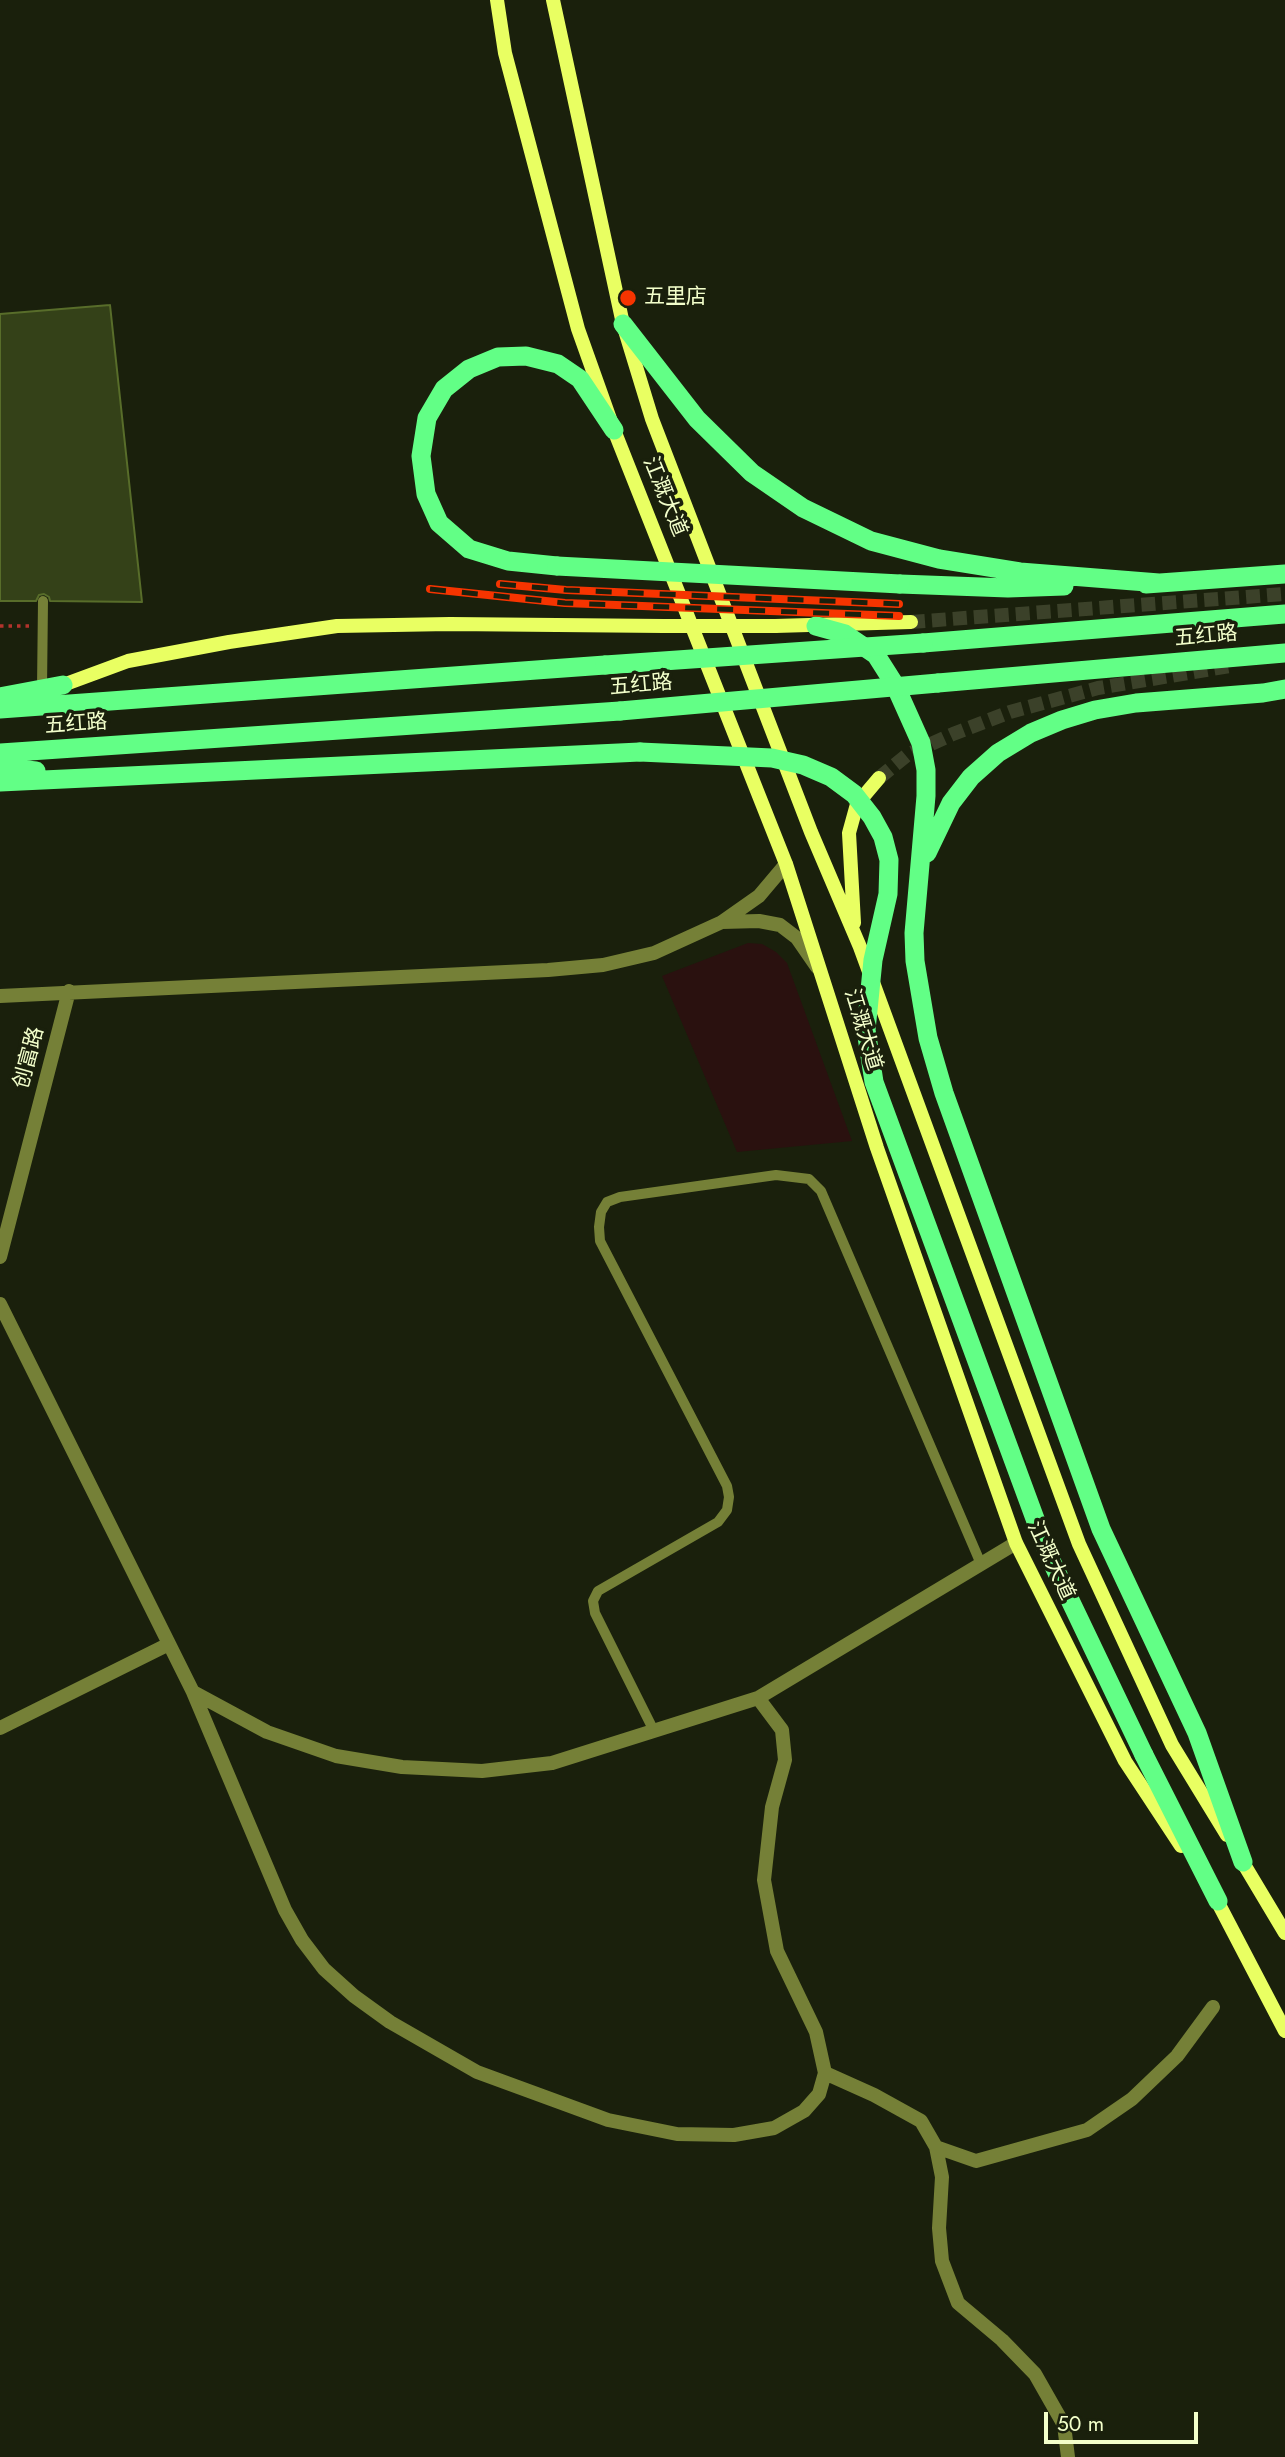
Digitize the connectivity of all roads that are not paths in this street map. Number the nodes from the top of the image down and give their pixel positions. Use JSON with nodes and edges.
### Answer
{"nodes":[{"id":1,"x":497,"y":0,"type":"edge"},
{"id":2,"x":553,"y":0,"type":"edge"},
{"id":3,"x":623,"y":324,"type":"junction"},
{"id":4,"x":614,"y":430,"type":"junction"},
{"id":5,"x":1285,"y":574,"type":"edge"},
{"id":6,"x":1159,"y":583,"type":"junction"},
{"id":7,"x":43,"y":601,"type":"dead end"},
{"id":8,"x":1285,"y":614,"type":"edge"},
{"id":9,"x":911,"y":622,"type":"tunnel mouth"},
{"id":10,"x":816,"y":626,"type":"junction"},
{"id":11,"x":1285,"y":653,"type":"edge"},
{"id":12,"x":63,"y":685,"type":"junction"},
{"id":13,"x":42,"y":688,"type":"junction"},
{"id":14,"x":0,"y":689,"type":"edge"},
{"id":15,"x":1285,"y":689,"type":"edge"},
{"id":16,"x":0,"y":697,"type":"edge"},
{"id":17,"x":0,"y":709,"type":"edge"},
{"id":18,"x":0,"y":753,"type":"edge"},
{"id":19,"x":0,"y":767,"type":"edge"},
{"id":20,"x":90,"y":778,"type":"junction"},
{"id":21,"x":879,"y":778,"type":"tunnel mouth"},
{"id":22,"x":0,"y":782,"type":"edge"},
{"id":23,"x":786,"y":864,"type":"junction"},
{"id":24,"x":917,"y":895,"type":"junction"},
{"id":25,"x":722,"y":922,"type":"junction"},
{"id":26,"x":855,"y":934,"type":"junction"},
{"id":27,"x":822,"y":975,"type":"junction"},
{"id":28,"x":69,"y":991,"type":"junction"},
{"id":29,"x":0,"y":996,"type":"edge"},
{"id":30,"x":0,"y":1257,"type":"edge"},
{"id":31,"x":0,"y":1304,"type":"edge"},
{"id":32,"x":1016,"y":1543,"type":"junction"},
{"id":33,"x":981,"y":1564,"type":"junction"},
{"id":34,"x":169,"y":1644,"type":"junction"},
{"id":35,"x":193,"y":1692,"type":"junction"},
{"id":36,"x":758,"y":1698,"type":"junction"},
{"id":37,"x":0,"y":1728,"type":"edge"},
{"id":38,"x":654,"y":1731,"type":"junction"},
{"id":39,"x":1243,"y":1862,"type":"junction"},
{"id":40,"x":1218,"y":1901,"type":"junction"},
{"id":41,"x":1285,"y":1933,"type":"edge"},
{"id":42,"x":1213,"y":2007,"type":"dead end"},
{"id":43,"x":1285,"y":2031,"type":"edge"},
{"id":44,"x":825,"y":2073,"type":"junction"},
{"id":45,"x":936,"y":2147,"type":"junction"},
{"id":46,"x":1068,"y":2457,"type":"edge"}],
"edges":[{"from":1,"to":4,"type":"main road","name":"江溉大道"},
{"from":2,"to":3,"type":"main road","name":"江溉大道"},
{"from":3,"to":6,"type":"highway"},
{"from":3,"to":26,"type":"main road","name":"江溉大道"},
{"from":4,"to":6,"type":"highway","bridge":true},
{"from":4,"to":23,"type":"main road","name":"江溉大道"},
{"from":5,"to":6,"type":"highway"},
{"from":7,"to":13,"type":"lane"},
{"from":8,"to":17,"type":"highway","name":"五红路","bridge":true},
{"from":9,"to":10,"type":"main road"},
{"from":10,"to":12,"type":"main road","bridge":true},
{"from":10,"to":24,"type":"highway"},
{"from":11,"to":18,"type":"highway","name":"五红路","bridge":true},
{"from":12,"to":13,"type":"main road"},
{"from":12,"to":16,"type":"highway"},
{"from":13,"to":14,"type":"main road"},
{"from":15,"to":24,"type":"highway"},
{"from":19,"to":20,"type":"highway"},
{"from":20,"to":22,"type":"highway"},
{"from":20,"to":40,"type":"highway","bridge":true},
{"from":21,"to":26,"type":"main road"},
{"from":23,"to":25,"type":"street"},
{"from":23,"to":27,"type":"main road","name":"江溉大道"},
{"from":24,"to":39,"type":"highway"},
{"from":25,"to":27,"type":"street"},
{"from":25,"to":28,"type":"street"},
{"from":26,"to":39,"type":"main road","name":"江溉大道"},
{"from":27,"to":32,"type":"main road","name":"江溉大道"},
{"from":28,"to":29,"type":"street"},
{"from":28,"to":30,"type":"street","name":"创富路"},
{"from":31,"to":34,"type":"street"},
{"from":32,"to":33,"type":"street"},
{"from":32,"to":40,"type":"main road","name":"江溉大道"},
{"from":33,"to":36,"type":"street"},
{"from":33,"to":38,"type":"lane"},
{"from":34,"to":35,"type":"street"},
{"from":34,"to":37,"type":"street"},
{"from":35,"to":38,"type":"street"},
{"from":35,"to":44,"type":"street"},
{"from":36,"to":38,"type":"street"},
{"from":36,"to":44,"type":"street"},
{"from":39,"to":41,"type":"main road","name":"江溉大道"},
{"from":40,"to":43,"type":"main road","name":"江溉大道"},
{"from":42,"to":45,"type":"street"},
{"from":44,"to":45,"type":"street"},
{"from":45,"to":46,"type":"street"}]}
